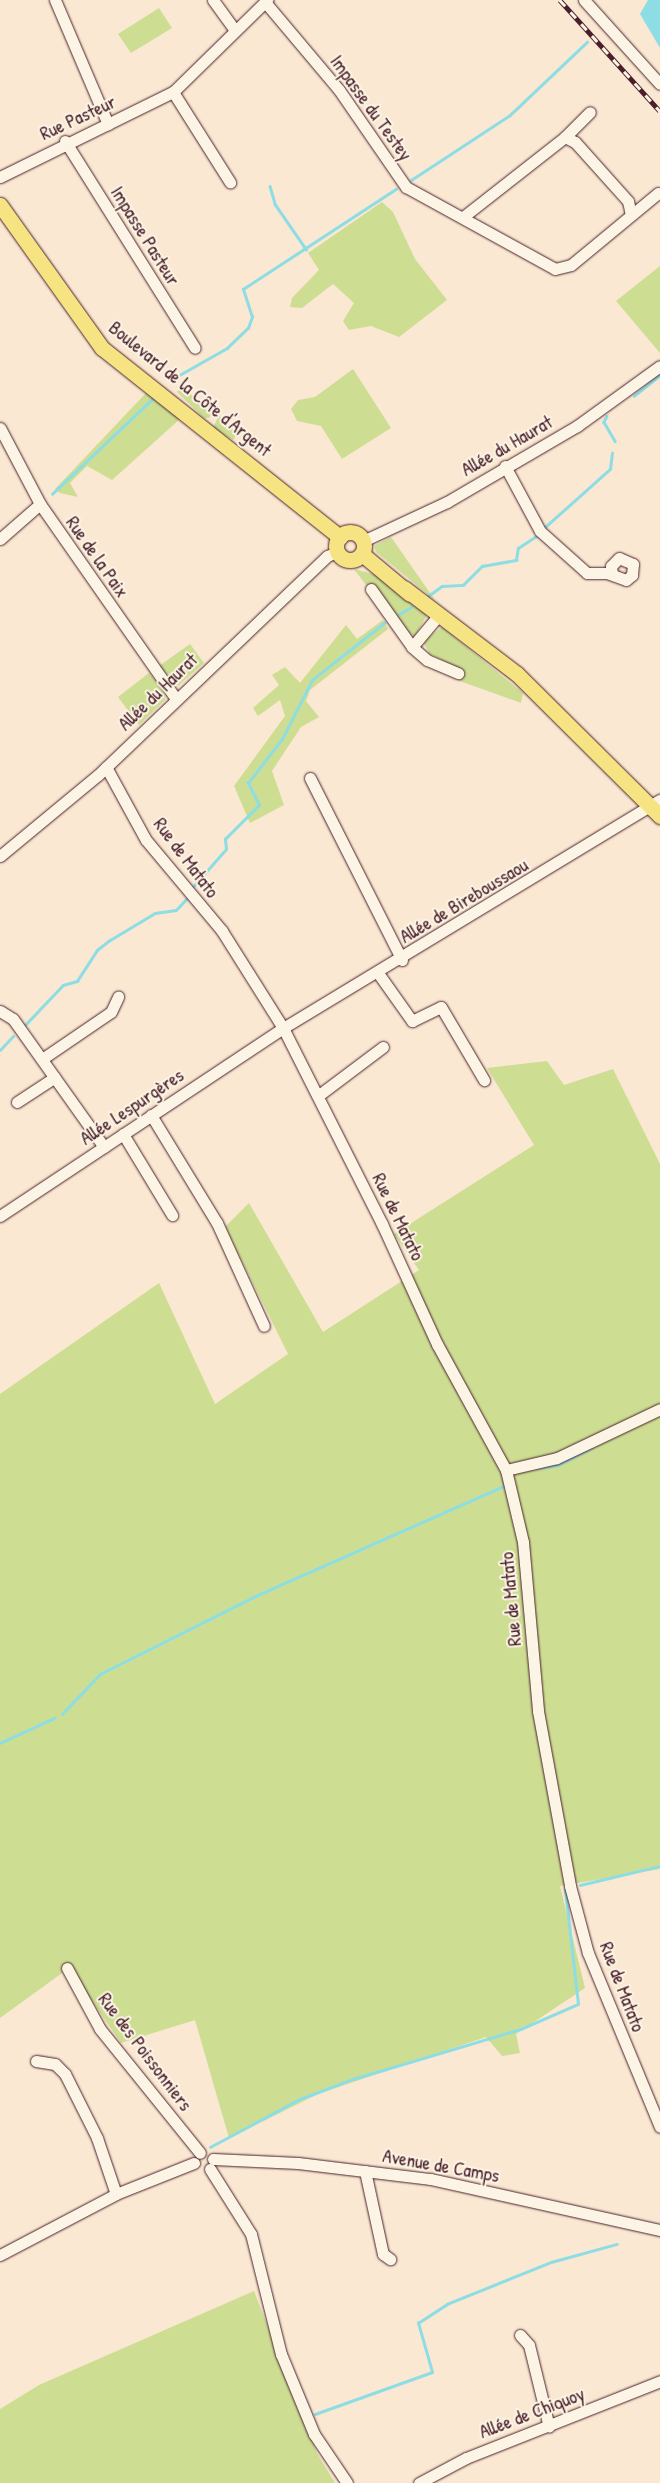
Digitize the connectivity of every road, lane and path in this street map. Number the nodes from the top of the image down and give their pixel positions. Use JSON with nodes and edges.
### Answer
{"nodes":[{"id":1,"x":55,"y":0,"type":"edge"},
{"id":2,"x":213,"y":0,"type":"edge"},
{"id":3,"x":584,"y":0,"type":"edge"},
{"id":4,"x":266,"y":1,"type":"edge"},
{"id":5,"x":235,"y":30,"type":"junction"},
{"id":6,"x":660,"y":84,"type":"edge"},
{"id":7,"x":172,"y":92,"type":"junction"},
{"id":8,"x":590,"y":112,"type":"dead end"},
{"id":9,"x":108,"y":124,"type":"junction"},
{"id":10,"x":565,"y":137,"type":"junction"},
{"id":11,"x":65,"y":141,"type":"junction"},
{"id":12,"x":0,"y":177,"type":"edge"},
{"id":13,"x":230,"y":182,"type":"dead end"},
{"id":14,"x":658,"y":193,"type":"dead end"},
{"id":15,"x":0,"y":205,"type":"edge"},
{"id":16,"x":631,"y":215,"type":"junction"},
{"id":17,"x":463,"y":217,"type":"junction"},
{"id":18,"x":195,"y":348,"type":"dead end"},
{"id":19,"x":660,"y":366,"type":"edge"},
{"id":20,"x":0,"y":428,"type":"edge"},
{"id":21,"x":505,"y":466,"type":"junction"},
{"id":22,"x":40,"y":504,"type":"junction"},
{"id":23,"x":0,"y":539,"type":"edge"},
{"id":24,"x":339,"y":544,"type":"junction"},
{"id":25,"x":362,"y":547,"type":"junction"},
{"id":26,"x":612,"y":574,"type":"dead end"},
{"id":27,"x":371,"y":589,"type":"dead end"},
{"id":28,"x":438,"y":615,"type":"junction"},
{"id":29,"x":412,"y":647,"type":"junction"},
{"id":30,"x":458,"y":673,"type":"dead end"},
{"id":31,"x":176,"y":699,"type":"junction"},
{"id":32,"x":106,"y":767,"type":"junction"},
{"id":33,"x":310,"y":778,"type":"dead end"},
{"id":34,"x":657,"y":808,"type":"edge"},
{"id":35,"x":0,"y":856,"type":"edge"},
{"id":36,"x":402,"y":960,"type":"junction"},
{"id":37,"x":378,"y":973,"type":"junction"},
{"id":38,"x":118,"y":997,"type":"dead end"},
{"id":39,"x":0,"y":1011,"type":"edge"},
{"id":40,"x":283,"y":1028,"type":"junction"},
{"id":41,"x":383,"y":1047,"type":"dead end"},
{"id":42,"x":42,"y":1059,"type":"junction"},
{"id":43,"x":55,"y":1077,"type":"junction"},
{"id":44,"x":484,"y":1080,"type":"dead end"},
{"id":45,"x":319,"y":1095,"type":"junction"},
{"id":46,"x":17,"y":1102,"type":"dead end"},
{"id":47,"x":151,"y":1115,"type":"junction"},
{"id":48,"x":123,"y":1134,"type":"junction"},
{"id":49,"x":104,"y":1146,"type":"junction"},
{"id":50,"x":172,"y":1215,"type":"dead end"},
{"id":51,"x":0,"y":1216,"type":"edge"},
{"id":52,"x":264,"y":1326,"type":"dead end"},
{"id":53,"x":660,"y":1409,"type":"edge"},
{"id":54,"x":506,"y":1470,"type":"junction"},
{"id":55,"x":67,"y":1968,"type":"dead end"},
{"id":56,"x":36,"y":2061,"type":"dead end"},
{"id":57,"x":660,"y":2127,"type":"edge"},
{"id":58,"x":197,"y":2158,"type":"junction"},
{"id":59,"x":212,"y":2164,"type":"junction"},
{"id":60,"x":365,"y":2171,"type":"junction"},
{"id":61,"x":116,"y":2194,"type":"junction"},
{"id":62,"x":660,"y":2230,"type":"edge"},
{"id":63,"x":0,"y":2255,"type":"edge"},
{"id":64,"x":390,"y":2259,"type":"dead end"},
{"id":65,"x":520,"y":2335,"type":"dead end"},
{"id":66,"x":660,"y":2381,"type":"edge"},
{"id":67,"x":549,"y":2427,"type":"junction"},
{"id":68,"x":346,"y":2483,"type":"edge"},
{"id":69,"x":419,"y":2483,"type":"edge"}],
"edges":[{"from":1,"to":9,"type":"street"},
{"from":2,"to":5,"type":"street"},
{"from":3,"to":6,"type":"street"},
{"from":4,"to":5,"type":"street","name":"Rue Pasteur"},
{"from":4,"to":17,"type":"street","name":"Impasse du Testey"},
{"from":5,"to":7,"type":"street","name":"Rue Pasteur"},
{"from":7,"to":9,"type":"street","name":"Rue Pasteur"},
{"from":7,"to":13,"type":"street"},
{"from":8,"to":10,"type":"street"},
{"from":9,"to":11,"type":"street","name":"Rue Pasteur"},
{"from":10,"to":16,"type":"street"},
{"from":10,"to":17,"type":"street"},
{"from":11,"to":12,"type":"street","name":"Rue Pasteur"},
{"from":11,"to":18,"type":"street","name":"Impasse Pasteur"},
{"from":14,"to":16,"type":"street","name":"Impasse du Testey"},
{"from":15,"to":24,"type":"main road","name":"Boulevard de la Côte d'Argent"},
{"from":16,"to":17,"type":"street","name":"Impasse du Testey"},
{"from":19,"to":21,"type":"street","name":"Allée du Haurat"},
{"from":20,"to":22,"type":"street","name":"Rue de la Paix"},
{"from":21,"to":25,"type":"street","name":"Allée du Haurat"},
{"from":21,"to":26,"type":"street"},
{"from":22,"to":23,"type":"street"},
{"from":22,"to":31,"type":"street","name":"Rue de la Paix"},
{"from":24,"to":25,"type":"main road"},
{"from":24,"to":25,"type":"main road"},
{"from":24,"to":31,"type":"street","name":"Allée du Haurat"},
{"from":25,"to":28,"type":"main road"},
{"from":27,"to":29,"type":"street"},
{"from":28,"to":29,"type":"street"},
{"from":28,"to":34,"type":"main road"},
{"from":29,"to":30,"type":"street"},
{"from":31,"to":32,"type":"street","name":"Allée du Haurat"},
{"from":32,"to":35,"type":"street","name":"Allée du Haurat"},
{"from":32,"to":40,"type":"street","name":"Rue de Matato"},
{"from":33,"to":36,"type":"street"},
{"from":34,"to":36,"type":"street","name":"Allée de Bireboussaou"},
{"from":36,"to":37,"type":"street","name":"Allée de Bireboussaou"},
{"from":37,"to":40,"type":"street","name":"Allée de Bireboussaou"},
{"from":37,"to":44,"type":"street"},
{"from":38,"to":42,"type":"street"},
{"from":39,"to":42,"type":"street"},
{"from":40,"to":45,"type":"street","name":"Rue de Matato"},
{"from":40,"to":47,"type":"street","name":"Allée Lespurgères"},
{"from":41,"to":45,"type":"street"},
{"from":42,"to":43,"type":"street"},
{"from":43,"to":46,"type":"street"},
{"from":43,"to":49,"type":"street"},
{"from":45,"to":54,"type":"street","name":"Rue de Matato"},
{"from":47,"to":48,"type":"street","name":"Allée Lespurgères"},
{"from":47,"to":52,"type":"street"},
{"from":48,"to":49,"type":"street","name":"Allée Lespurgères"},
{"from":48,"to":50,"type":"street"},
{"from":49,"to":51,"type":"street","name":"Allée Lespurgères"},
{"from":53,"to":54,"type":"street"},
{"from":54,"to":57,"type":"street","name":"Rue de Matato"},
{"from":55,"to":58,"type":"street","name":"Rue des Poissonniers"},
{"from":56,"to":61,"type":"street"},
{"from":58,"to":59,"type":"street"},
{"from":58,"to":59,"type":"street"},
{"from":58,"to":61,"type":"street"},
{"from":59,"to":60,"type":"street","name":"Avenue de Camps"},
{"from":59,"to":68,"type":"street"},
{"from":60,"to":62,"type":"street","name":"Avenue de Camps"},
{"from":60,"to":64,"type":"street"},
{"from":61,"to":63,"type":"street"},
{"from":65,"to":67,"type":"street"},
{"from":66,"to":67,"type":"street","name":"Allée de Chiquoy"},
{"from":67,"to":69,"type":"street","name":"Allée de Chiquoy"}]}
